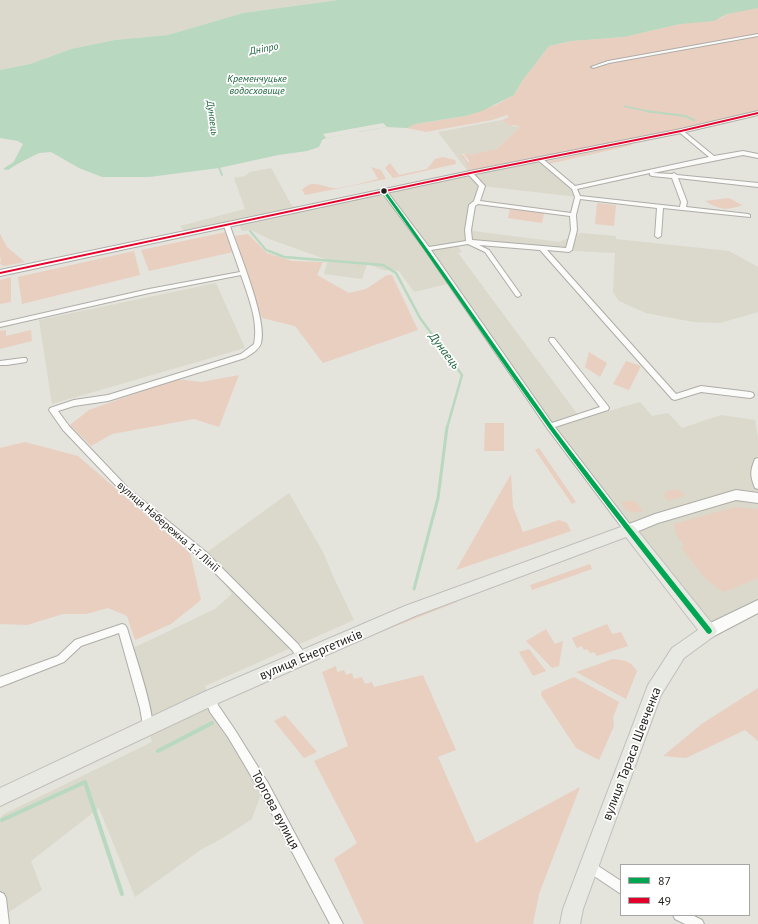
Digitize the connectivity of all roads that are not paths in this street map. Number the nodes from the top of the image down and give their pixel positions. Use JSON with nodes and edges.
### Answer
{"nodes":[{"id":1,"x":758,"y":35,"type":"edge"},
{"id":2,"x":593,"y":67,"type":"dead end"},
{"id":3,"x":758,"y":113,"type":"edge"},
{"id":4,"x":681,"y":131,"type":"junction"},
{"id":5,"x":758,"y":156,"type":"edge"},
{"id":6,"x":713,"y":158,"type":"junction"},
{"id":7,"x":541,"y":160,"type":"junction"},
{"id":8,"x":470,"y":173,"type":"junction"},
{"id":9,"x":643,"y":173,"type":"junction"},
{"id":10,"x":674,"y":175,"type":"junction"},
{"id":11,"x":758,"y":185,"type":"edge"},
{"id":12,"x":574,"y":188,"type":"junction"},
{"id":13,"x":384,"y":191,"type":"junction"},
{"id":14,"x":578,"y":198,"type":"junction"},
{"id":15,"x":477,"y":202,"type":"junction"},
{"id":16,"x":660,"y":207,"type":"junction"},
{"id":17,"x":683,"y":209,"type":"junction"},
{"id":18,"x":573,"y":215,"type":"junction"},
{"id":19,"x":748,"y":216,"type":"dead end"},
{"id":20,"x":227,"y":226,"type":"junction"},
{"id":21,"x":658,"y":236,"type":"dead end"},
{"id":22,"x":470,"y":242,"type":"junction"},
{"id":23,"x":543,"y":248,"type":"junction"},
{"id":24,"x":427,"y":249,"type":"junction"},
{"id":25,"x":0,"y":273,"type":"edge"},
{"id":26,"x":243,"y":273,"type":"junction"},
{"id":27,"x":518,"y":294,"type":"dead end"},
{"id":28,"x":0,"y":325,"type":"edge"},
{"id":29,"x":552,"y":340,"type":"dead end"},
{"id":30,"x":23,"y":360,"type":"dead end"},
{"id":31,"x":0,"y":363,"type":"edge"},
{"id":32,"x":750,"y":395,"type":"dead end"},
{"id":33,"x":550,"y":426,"type":"junction"},
{"id":34,"x":758,"y":461,"type":"edge"},
{"id":35,"x":758,"y":486,"type":"edge"},
{"id":36,"x":758,"y":498,"type":"edge"},
{"id":37,"x":629,"y":530,"type":"junction"},
{"id":38,"x":758,"y":606,"type":"edge"},
{"id":39,"x":709,"y":631,"type":"junction"},
{"id":40,"x":303,"y":658,"type":"junction"},
{"id":41,"x":0,"y":682,"type":"edge"},
{"id":42,"x":210,"y":698,"type":"junction"},
{"id":43,"x":148,"y":727,"type":"junction"},
{"id":44,"x":0,"y":797,"type":"edge"},
{"id":45,"x":589,"y":866,"type":"junction"},
{"id":46,"x":620,"y":887,"type":"edge"},
{"id":47,"x":0,"y":898,"type":"edge"},
{"id":48,"x":681,"y":916,"type":"edge"},
{"id":49,"x":3,"y":924,"type":"edge"},
{"id":50,"x":337,"y":924,"type":"edge"},
{"id":51,"x":570,"y":924,"type":"edge"},
{"id":52,"x":698,"y":924,"type":"edge"}],
"edges":[{"from":1,"to":2,"type":"street"},
{"from":3,"to":4,"type":"street"},
{"from":4,"to":6,"type":"street"},
{"from":4,"to":7,"type":"street"},
{"from":5,"to":6,"type":"street"},
{"from":6,"to":9,"type":"street"},
{"from":7,"to":8,"type":"street"},
{"from":7,"to":12,"type":"street"},
{"from":8,"to":13,"type":"street"},
{"from":8,"to":15,"type":"street"},
{"from":9,"to":10,"type":"street"},
{"from":9,"to":12,"type":"street"},
{"from":10,"to":11,"type":"street"},
{"from":10,"to":17,"type":"street"},
{"from":12,"to":14,"type":"street"},
{"from":13,"to":20,"type":"street"},
{"from":13,"to":24,"type":"street"},
{"from":14,"to":16,"type":"street"},
{"from":14,"to":18,"type":"street"},
{"from":15,"to":18,"type":"street"},
{"from":15,"to":22,"type":"street"},
{"from":16,"to":17,"type":"street"},
{"from":16,"to":21,"type":"street"},
{"from":17,"to":19,"type":"street"},
{"from":18,"to":23,"type":"street"},
{"from":20,"to":25,"type":"street"},
{"from":20,"to":26,"type":"street"},
{"from":22,"to":23,"type":"street"},
{"from":22,"to":24,"type":"street"},
{"from":22,"to":27,"type":"street"},
{"from":23,"to":32,"type":"street"},
{"from":24,"to":33,"type":"street"},
{"from":26,"to":28,"type":"street"},
{"from":26,"to":40,"type":"street","name":"вулиця Набережна 1-ї Лінії"},
{"from":29,"to":33,"type":"street"},
{"from":30,"to":31,"type":"street"},
{"from":33,"to":37,"type":"street"},
{"from":34,"to":35,"type":"street"},
{"from":36,"to":37,"type":"street"},
{"from":37,"to":39,"type":"main road"},
{"from":37,"to":40,"type":"main road","name":"вулиця Енергетиків"},
{"from":38,"to":39,"type":"street","name":"вулиця Тараса Шевченка"},
{"from":39,"to":45,"type":"main road","name":"вулиця Тараса Шевченка"},
{"from":40,"to":42,"type":"main road","name":"вулиця Енергетиків"},
{"from":41,"to":43,"type":"street"},
{"from":42,"to":43,"type":"main road","name":"вулиця Енергетиків"},
{"from":42,"to":50,"type":"street","name":"Торгова вулиця"},
{"from":43,"to":44,"type":"main road","name":"вулиця Енергетиків"},
{"from":45,"to":46,"type":"street"},
{"from":45,"to":51,"type":"main road","name":"вулиця Тараса Шевченка"},
{"from":47,"to":49,"type":"street"},
{"from":48,"to":52,"type":"street"}]}
